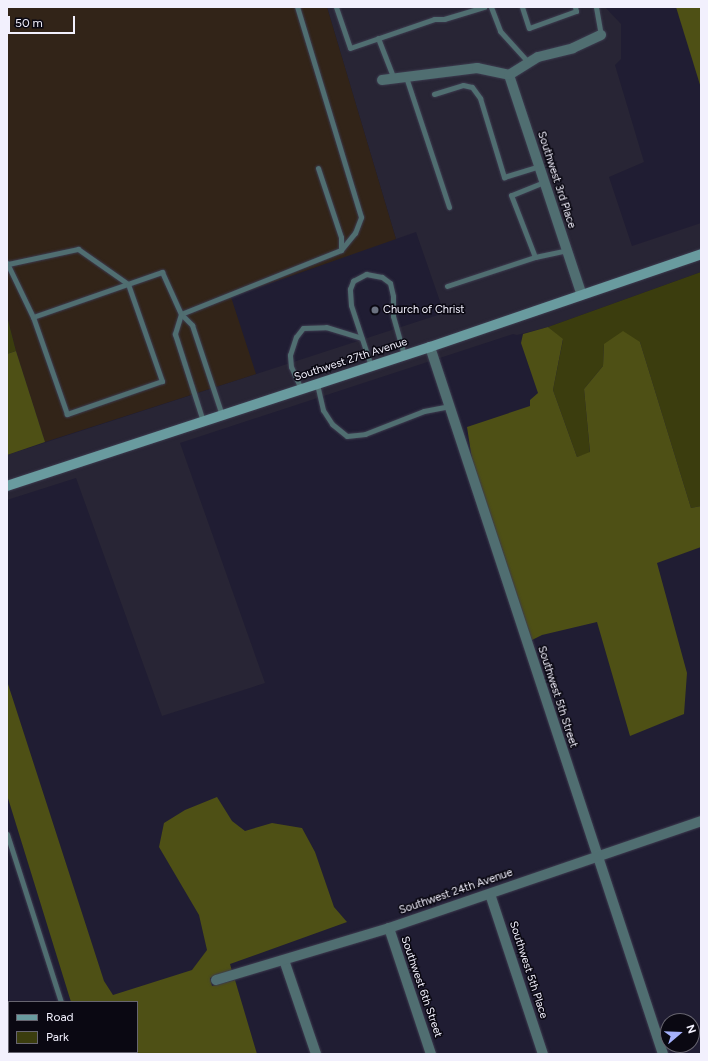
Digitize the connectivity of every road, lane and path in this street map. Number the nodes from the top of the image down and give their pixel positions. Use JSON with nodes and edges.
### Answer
{"nodes":[{"id":1,"x":297,"y":7,"type":"edge"},
{"id":2,"x":336,"y":7,"type":"edge"},
{"id":3,"x":484,"y":7,"type":"edge"},
{"id":4,"x":492,"y":7,"type":"edge"},
{"id":5,"x":522,"y":7,"type":"edge"},
{"id":6,"x":575,"y":7,"type":"edge"},
{"id":7,"x":596,"y":7,"type":"edge"},
{"id":8,"x":601,"y":35,"type":"joint"},
{"id":9,"x":378,"y":38,"type":"junction"},
{"id":10,"x":529,"y":63,"type":"junction"},
{"id":11,"x":509,"y":75,"type":"junction"},
{"id":12,"x":406,"y":77,"type":"junction"},
{"id":13,"x":394,"y":79,"type":"junction"},
{"id":14,"x":382,"y":80,"type":"dead end"},
{"id":15,"x":434,"y":94,"type":"dead end"},
{"id":16,"x":539,"y":166,"type":"junction"},
{"id":17,"x":318,"y":168,"type":"dead end"},
{"id":18,"x":544,"y":182,"type":"junction"},
{"id":19,"x":449,"y":207,"type":"dead end"},
{"id":20,"x":341,"y":250,"type":"junction"},
{"id":21,"x":567,"y":250,"type":"junction"},
{"id":22,"x":701,"y":254,"type":"edge"},
{"id":23,"x":535,"y":257,"type":"junction"},
{"id":24,"x":8,"y":264,"type":"edge"},
{"id":25,"x":128,"y":284,"type":"junction"},
{"id":26,"x":448,"y":286,"type":"dead end"},
{"id":27,"x":581,"y":293,"type":"junction"},
{"id":28,"x":181,"y":314,"type":"junction"},
{"id":29,"x":33,"y":317,"type":"junction"},
{"id":30,"x":361,"y":338,"type":"junction"},
{"id":31,"x":430,"y":347,"type":"junction"},
{"id":32,"x":404,"y":355,"type":"junction"},
{"id":33,"x":371,"y":366,"type":"junction"},
{"id":34,"x":317,"y":384,"type":"junction"},
{"id":35,"x":301,"y":389,"type":"junction"},
{"id":36,"x":449,"y":406,"type":"junction"},
{"id":37,"x":222,"y":415,"type":"junction"},
{"id":38,"x":203,"y":421,"type":"junction"},
{"id":39,"x":7,"y":486,"type":"edge"},
{"id":40,"x":701,"y":821,"type":"edge"},
{"id":41,"x":7,"y":834,"type":"edge"},
{"id":42,"x":597,"y":857,"type":"junction"},
{"id":43,"x":490,"y":894,"type":"junction"},
{"id":44,"x":389,"y":928,"type":"junction"},
{"id":45,"x":284,"y":960,"type":"junction"},
{"id":46,"x":216,"y":980,"type":"dead end"},
{"id":47,"x":61,"y":1001,"type":"edge"},
{"id":48,"x":316,"y":1054,"type":"edge"},
{"id":49,"x":431,"y":1054,"type":"edge"},
{"id":50,"x":543,"y":1054,"type":"edge"},
{"id":51,"x":663,"y":1054,"type":"edge"}],
"edges":[{"from":1,"to":20,"type":"lane"},
{"from":2,"to":9,"type":"lane"},
{"from":3,"to":9,"type":"lane"},
{"from":4,"to":10,"type":"lane"},
{"from":5,"to":6,"type":"lane"},
{"from":7,"to":8,"type":"lane"},
{"from":8,"to":10,"type":"street"},
{"from":9,"to":13,"type":"lane"},
{"from":10,"to":11,"type":"street"},
{"from":11,"to":12,"type":"street"},
{"from":11,"to":16,"type":"street","name":"Southwest 3rd Place"},
{"from":12,"to":13,"type":"street"},
{"from":12,"to":19,"type":"lane"},
{"from":13,"to":14,"type":"street"},
{"from":15,"to":16,"type":"lane"},
{"from":16,"to":18,"type":"street","name":"Southwest 3rd Place"},
{"from":17,"to":20,"type":"lane"},
{"from":18,"to":21,"type":"street","name":"Southwest 3rd Place"},
{"from":18,"to":23,"type":"lane"},
{"from":20,"to":28,"type":"lane"},
{"from":21,"to":23,"type":"lane"},
{"from":21,"to":27,"type":"street","name":"Southwest 3rd Place"},
{"from":22,"to":27,"type":"main road","name":"Southwest 27th Avenue"},
{"from":23,"to":26,"type":"lane"},
{"from":24,"to":25,"type":"lane"},
{"from":24,"to":29,"type":"lane"},
{"from":25,"to":28,"type":"lane"},
{"from":25,"to":29,"type":"lane"},
{"from":25,"to":29,"type":"lane"},
{"from":27,"to":31,"type":"main road","name":"Southwest 27th Avenue"},
{"from":28,"to":37,"type":"lane"},
{"from":28,"to":38,"type":"lane"},
{"from":30,"to":32,"type":"lane"},
{"from":30,"to":33,"type":"lane"},
{"from":30,"to":35,"type":"lane"},
{"from":31,"to":32,"type":"main road","name":"Southwest 27th Avenue"},
{"from":31,"to":36,"type":"street","name":"Southwest 5th Street"},
{"from":32,"to":33,"type":"main road","name":"Southwest 27th Avenue"},
{"from":33,"to":34,"type":"main road","name":"Southwest 27th Avenue"},
{"from":34,"to":35,"type":"main road","name":"Southwest 27th Avenue"},
{"from":34,"to":36,"type":"lane"},
{"from":35,"to":37,"type":"main road","name":"Southwest 27th Avenue"},
{"from":36,"to":42,"type":"street","name":"Southwest 5th Street"},
{"from":37,"to":38,"type":"main road","name":"Southwest 27th Avenue"},
{"from":38,"to":39,"type":"main road","name":"Southwest 27th Avenue"},
{"from":40,"to":42,"type":"street","name":"Southwest 24th Avenue"},
{"from":41,"to":47,"type":"lane"},
{"from":42,"to":43,"type":"street","name":"Southwest 24th Avenue"},
{"from":42,"to":51,"type":"street","name":"Southwest 5th Street"},
{"from":43,"to":44,"type":"street","name":"Southwest 24th Avenue"},
{"from":43,"to":50,"type":"street","name":"Southwest 5th Place"},
{"from":44,"to":45,"type":"street","name":"Southwest 24th Avenue"},
{"from":44,"to":49,"type":"street","name":"Southwest 6th Street"},
{"from":45,"to":46,"type":"street","name":"Southwest 24th Avenue"},
{"from":45,"to":48,"type":"street"}]}
